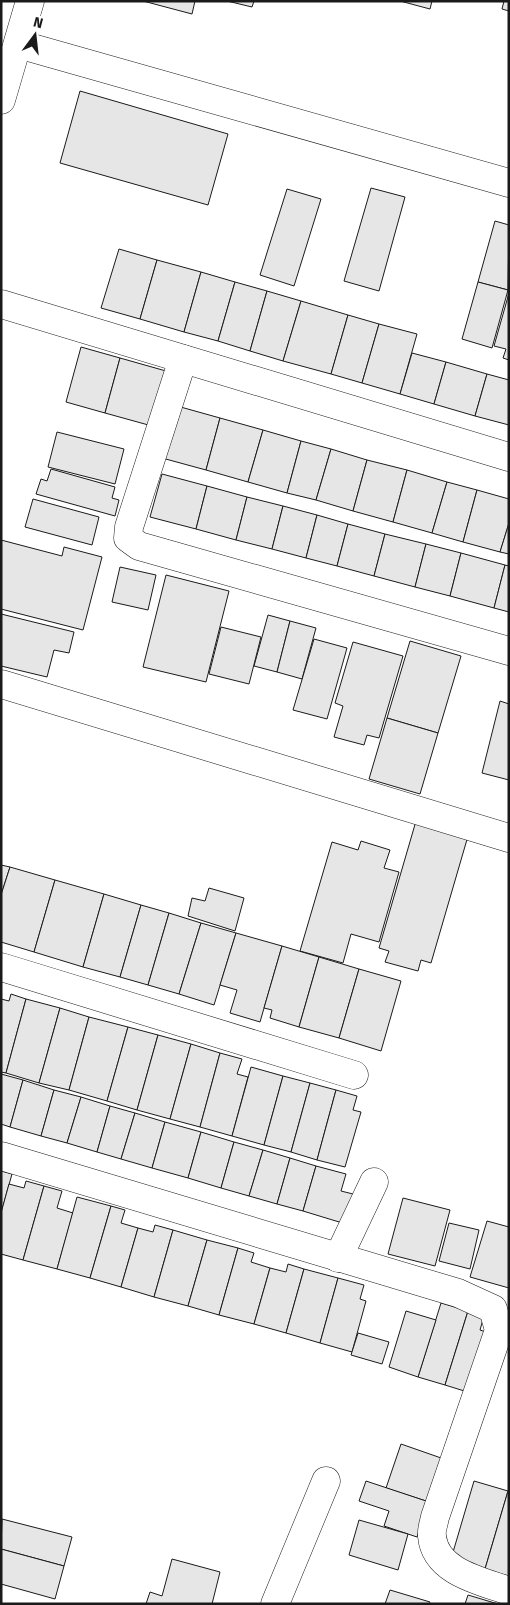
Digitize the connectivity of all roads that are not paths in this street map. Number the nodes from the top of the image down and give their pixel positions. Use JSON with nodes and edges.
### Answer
{"nodes":[{"id":1,"x":30,"y":1,"type":"edge"},
{"id":2,"x":18,"y":44,"type":"junction"},
{"id":3,"x":1,"y":100,"type":"edge"},
{"id":4,"x":509,"y":184,"type":"edge"},
{"id":5,"x":1,"y":304,"type":"edge"},
{"id":6,"x":183,"y":359,"type":"junction"},
{"id":7,"x":509,"y":457,"type":"edge"},
{"id":8,"x":509,"y":651,"type":"edge"},
{"id":9,"x":1,"y":684,"type":"edge"},
{"id":10,"x":509,"y":838,"type":"edge"},
{"id":11,"x":1,"y":967,"type":"edge"},
{"id":12,"x":354,"y":1076,"type":"dead end"},
{"id":13,"x":1,"y":1156,"type":"edge"},
{"id":14,"x":374,"y":1182,"type":"dead end"},
{"id":15,"x":338,"y":1258,"type":"junction"},
{"id":16,"x":326,"y":1481,"type":"dead end"},
{"id":17,"x":509,"y":1591,"type":"edge"},
{"id":18,"x":275,"y":1604,"type":"edge"}],
"edges":[{"from":1,"to":2,"type":"street"},
{"from":2,"to":3,"type":"street"},
{"from":2,"to":4,"type":"street"},
{"from":5,"to":6,"type":"street"},
{"from":6,"to":7,"type":"street"},
{"from":6,"to":8,"type":"street"},
{"from":9,"to":10,"type":"street"},
{"from":11,"to":12,"type":"street"},
{"from":13,"to":15,"type":"street"},
{"from":14,"to":15,"type":"street"},
{"from":15,"to":17,"type":"street"},
{"from":16,"to":18,"type":"street"}]}
